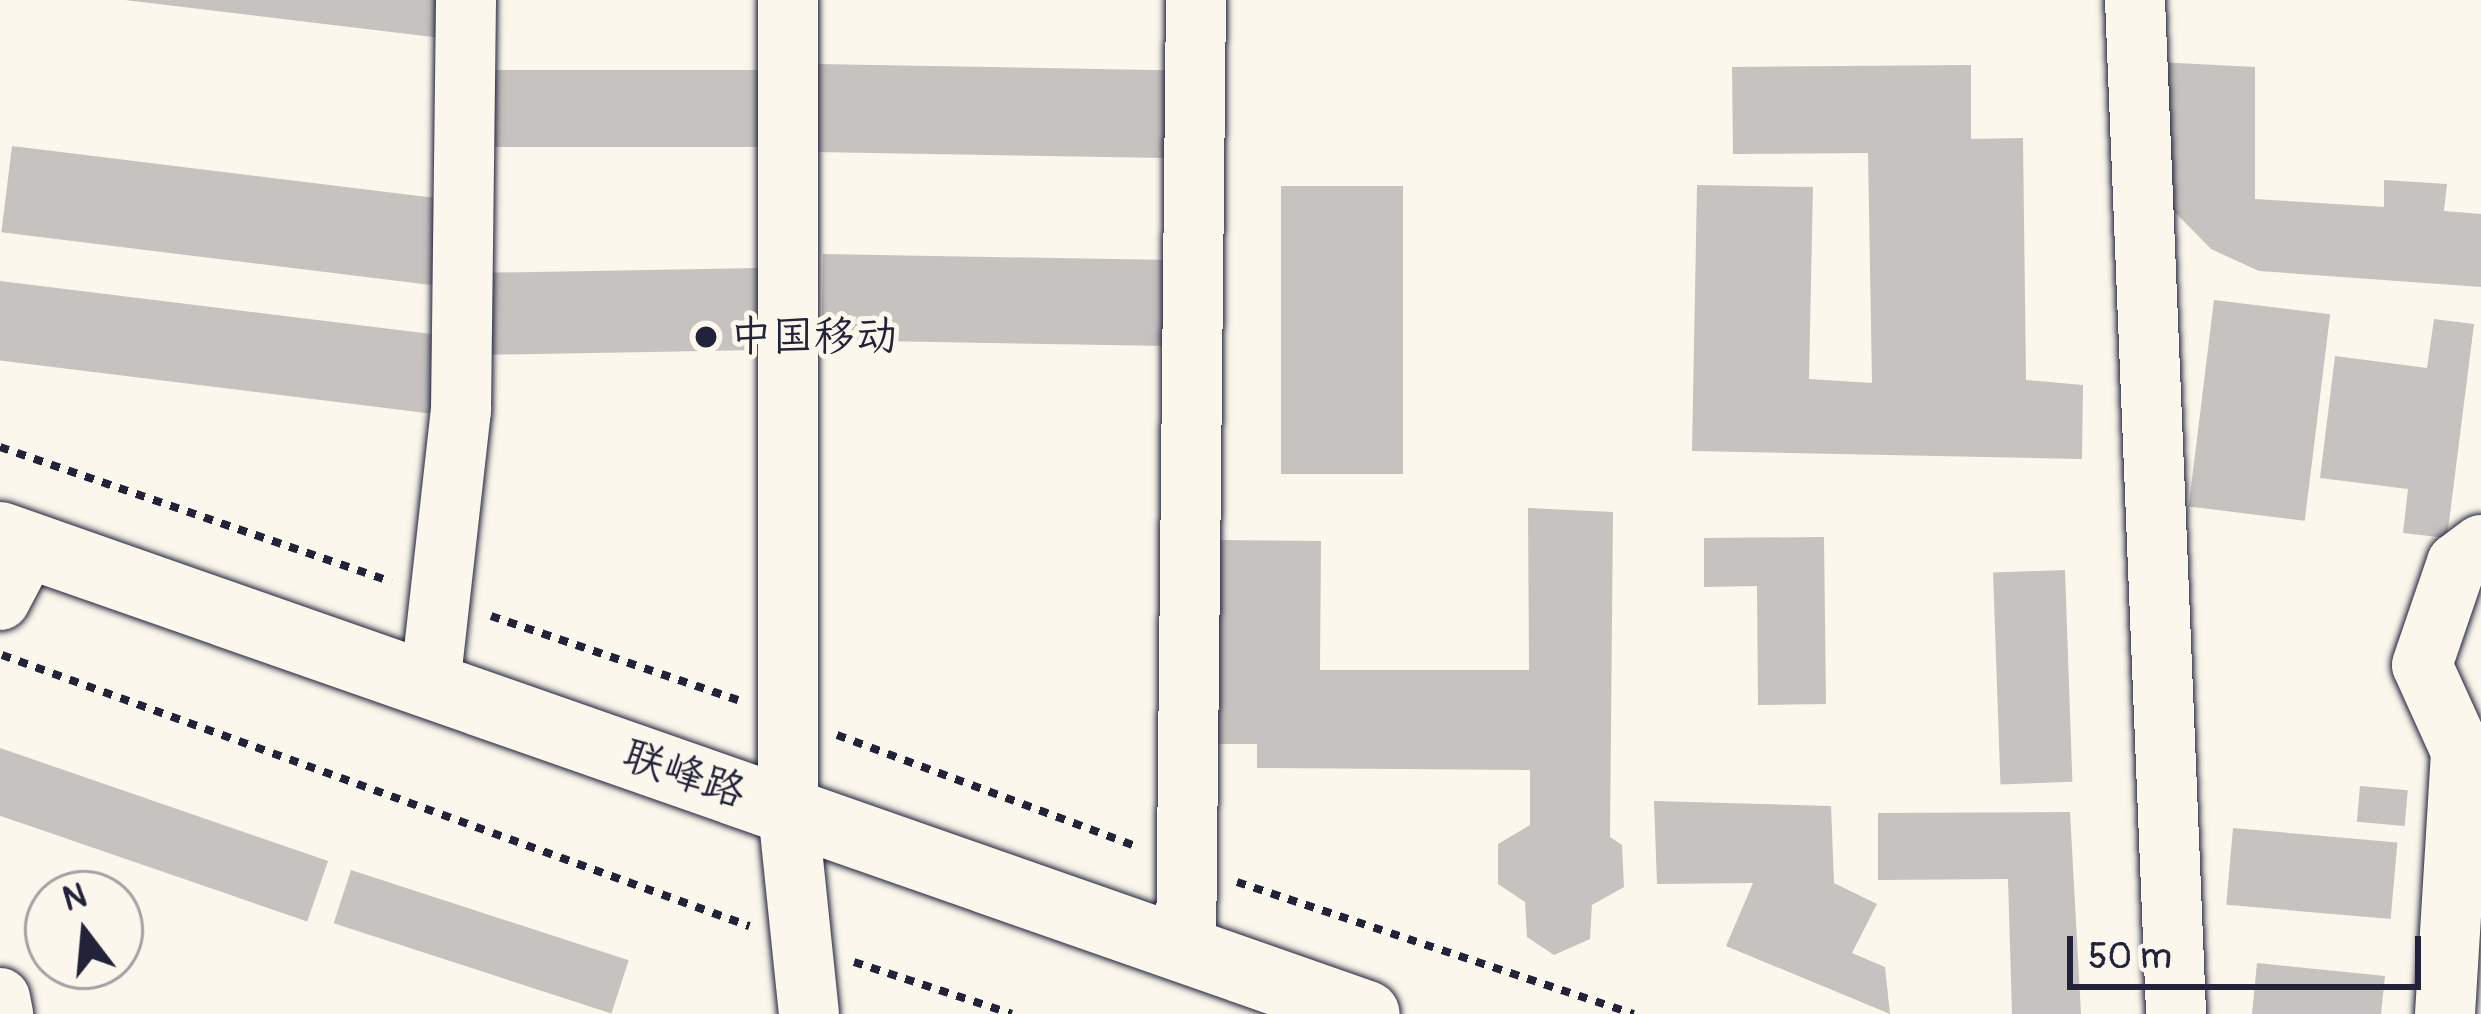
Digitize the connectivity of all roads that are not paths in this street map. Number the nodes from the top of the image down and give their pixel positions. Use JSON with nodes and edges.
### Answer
{"nodes":[{"id":1,"x":466,"y":0,"type":"edge"},
{"id":2,"x":788,"y":0,"type":"edge"},
{"id":3,"x":1196,"y":0,"type":"edge"},
{"id":4,"x":2135,"y":0,"type":"edge"},
{"id":5,"x":2481,"y":545,"type":"edge"},
{"id":6,"x":10,"y":560,"type":"edge"},
{"id":7,"x":430,"y":686,"type":"junction"},
{"id":8,"x":788,"y":811,"type":"junction"},
{"id":9,"x":1186,"y":951,"type":"junction"},
{"id":10,"x":0,"y":998,"type":"edge"},
{"id":11,"x":3,"y":1014,"type":"edge"},
{"id":12,"x":809,"y":1014,"type":"edge"},
{"id":13,"x":1367,"y":1014,"type":"edge"},
{"id":14,"x":2176,"y":1014,"type":"edge"},
{"id":15,"x":2445,"y":1014,"type":"edge"}],
"edges":[{"from":1,"to":7,"type":"street"},
{"from":2,"to":8,"type":"street"},
{"from":3,"to":9,"type":"street"},
{"from":4,"to":14,"type":"street"},
{"from":5,"to":15,"type":"street"},
{"from":6,"to":7,"type":"main road","name":"联峰路"},
{"from":7,"to":8,"type":"main road","name":"联峰路"},
{"from":8,"to":9,"type":"main road","name":"联峰路"},
{"from":8,"to":12,"type":"street"},
{"from":9,"to":13,"type":"main road","name":"联峰路"},
{"from":10,"to":11,"type":"street"}]}
